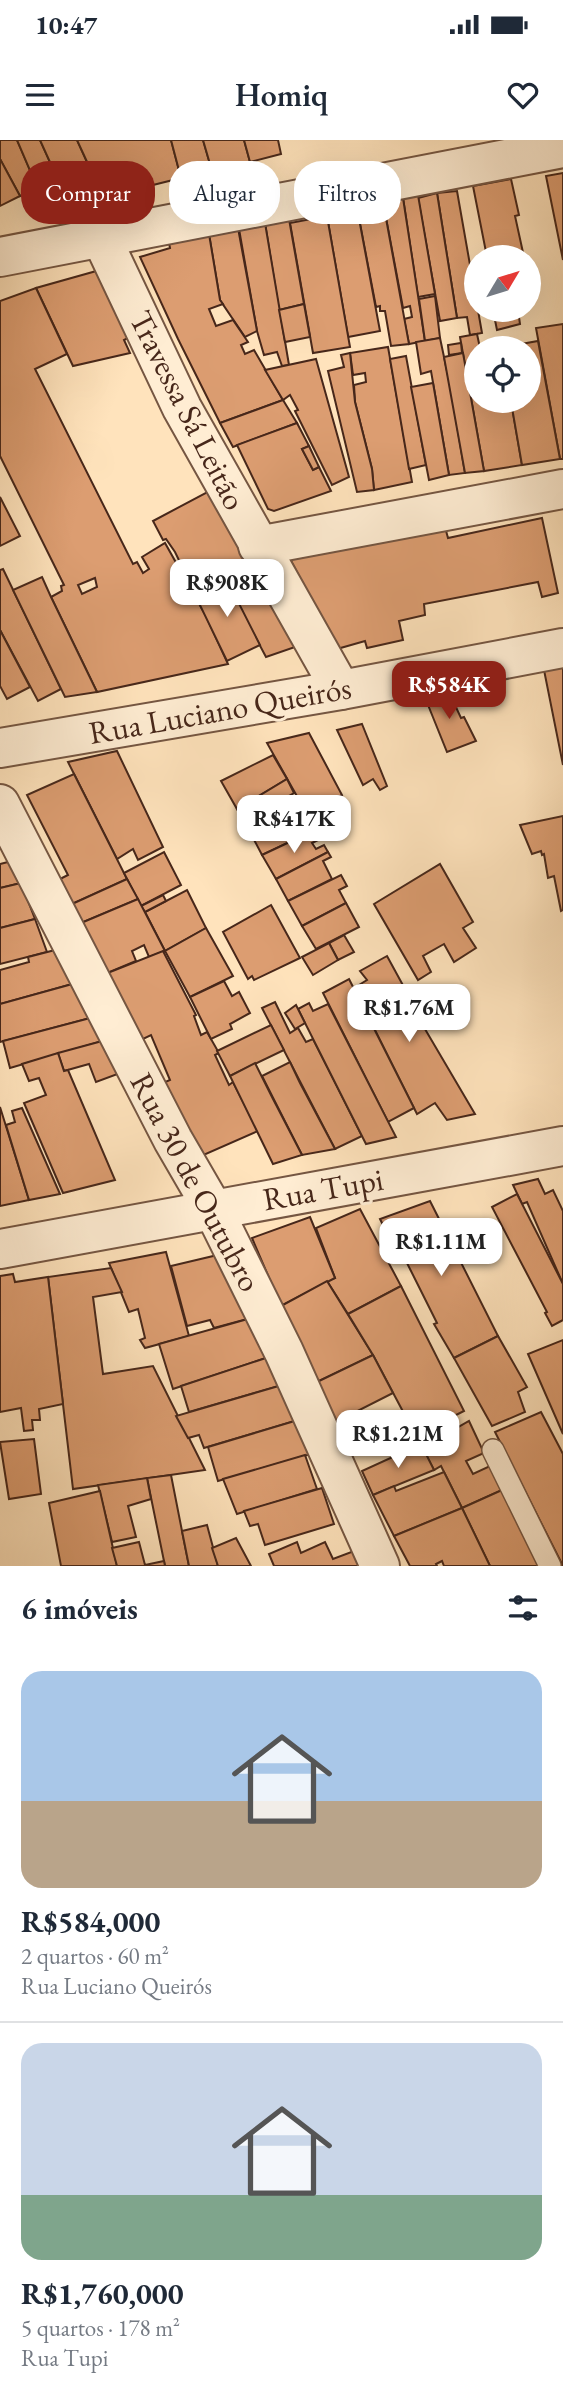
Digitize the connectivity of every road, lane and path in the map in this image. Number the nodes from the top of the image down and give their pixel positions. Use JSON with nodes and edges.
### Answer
{"nodes":[{"id":1,"x":563,"y":148,"type":"edge"},
{"id":2,"x":101,"y":237,"type":"junction"},
{"id":3,"x":0,"y":257,"type":"edge"},
{"id":4,"x":563,"y":489,"type":"edge"},
{"id":5,"x":258,"y":546,"type":"junction"},
{"id":6,"x":563,"y":649,"type":"edge"},
{"id":7,"x":341,"y":690,"type":"junction"},
{"id":8,"x":0,"y":748,"type":"edge"},
{"id":9,"x":0,"y":804,"type":"edge"},
{"id":10,"x":563,"y":1146,"type":"edge"},
{"id":11,"x":213,"y":1209,"type":"junction"},
{"id":12,"x":0,"y":1249,"type":"edge"},
{"id":13,"x":493,"y":1450,"type":"dead end"},
{"id":14,"x":380,"y":1566,"type":"edge"},
{"id":15,"x":550,"y":1566,"type":"edge"}],
"edges":[{"from":1,"to":2,"type":"street"},
{"from":2,"to":3,"type":"street"},
{"from":2,"to":5,"type":"street","name":"Travessa Sá Leitão"},
{"from":4,"to":5,"type":"street"},
{"from":5,"to":7,"type":"street","name":"Travessa Sá Leitão"},
{"from":6,"to":7,"type":"street","name":"Rua Luciano Queirós"},
{"from":7,"to":8,"type":"street","name":"Rua Luciano Queirós"},
{"from":9,"to":11,"type":"street","name":"Rua 30 de Outubro"},
{"from":10,"to":11,"type":"street","name":"Rua Tupi"},
{"from":11,"to":12,"type":"street","name":"Rua Tupi"},
{"from":11,"to":14,"type":"street","name":"Rua 30 de Outubro"},
{"from":13,"to":15,"type":"lane"}]}
